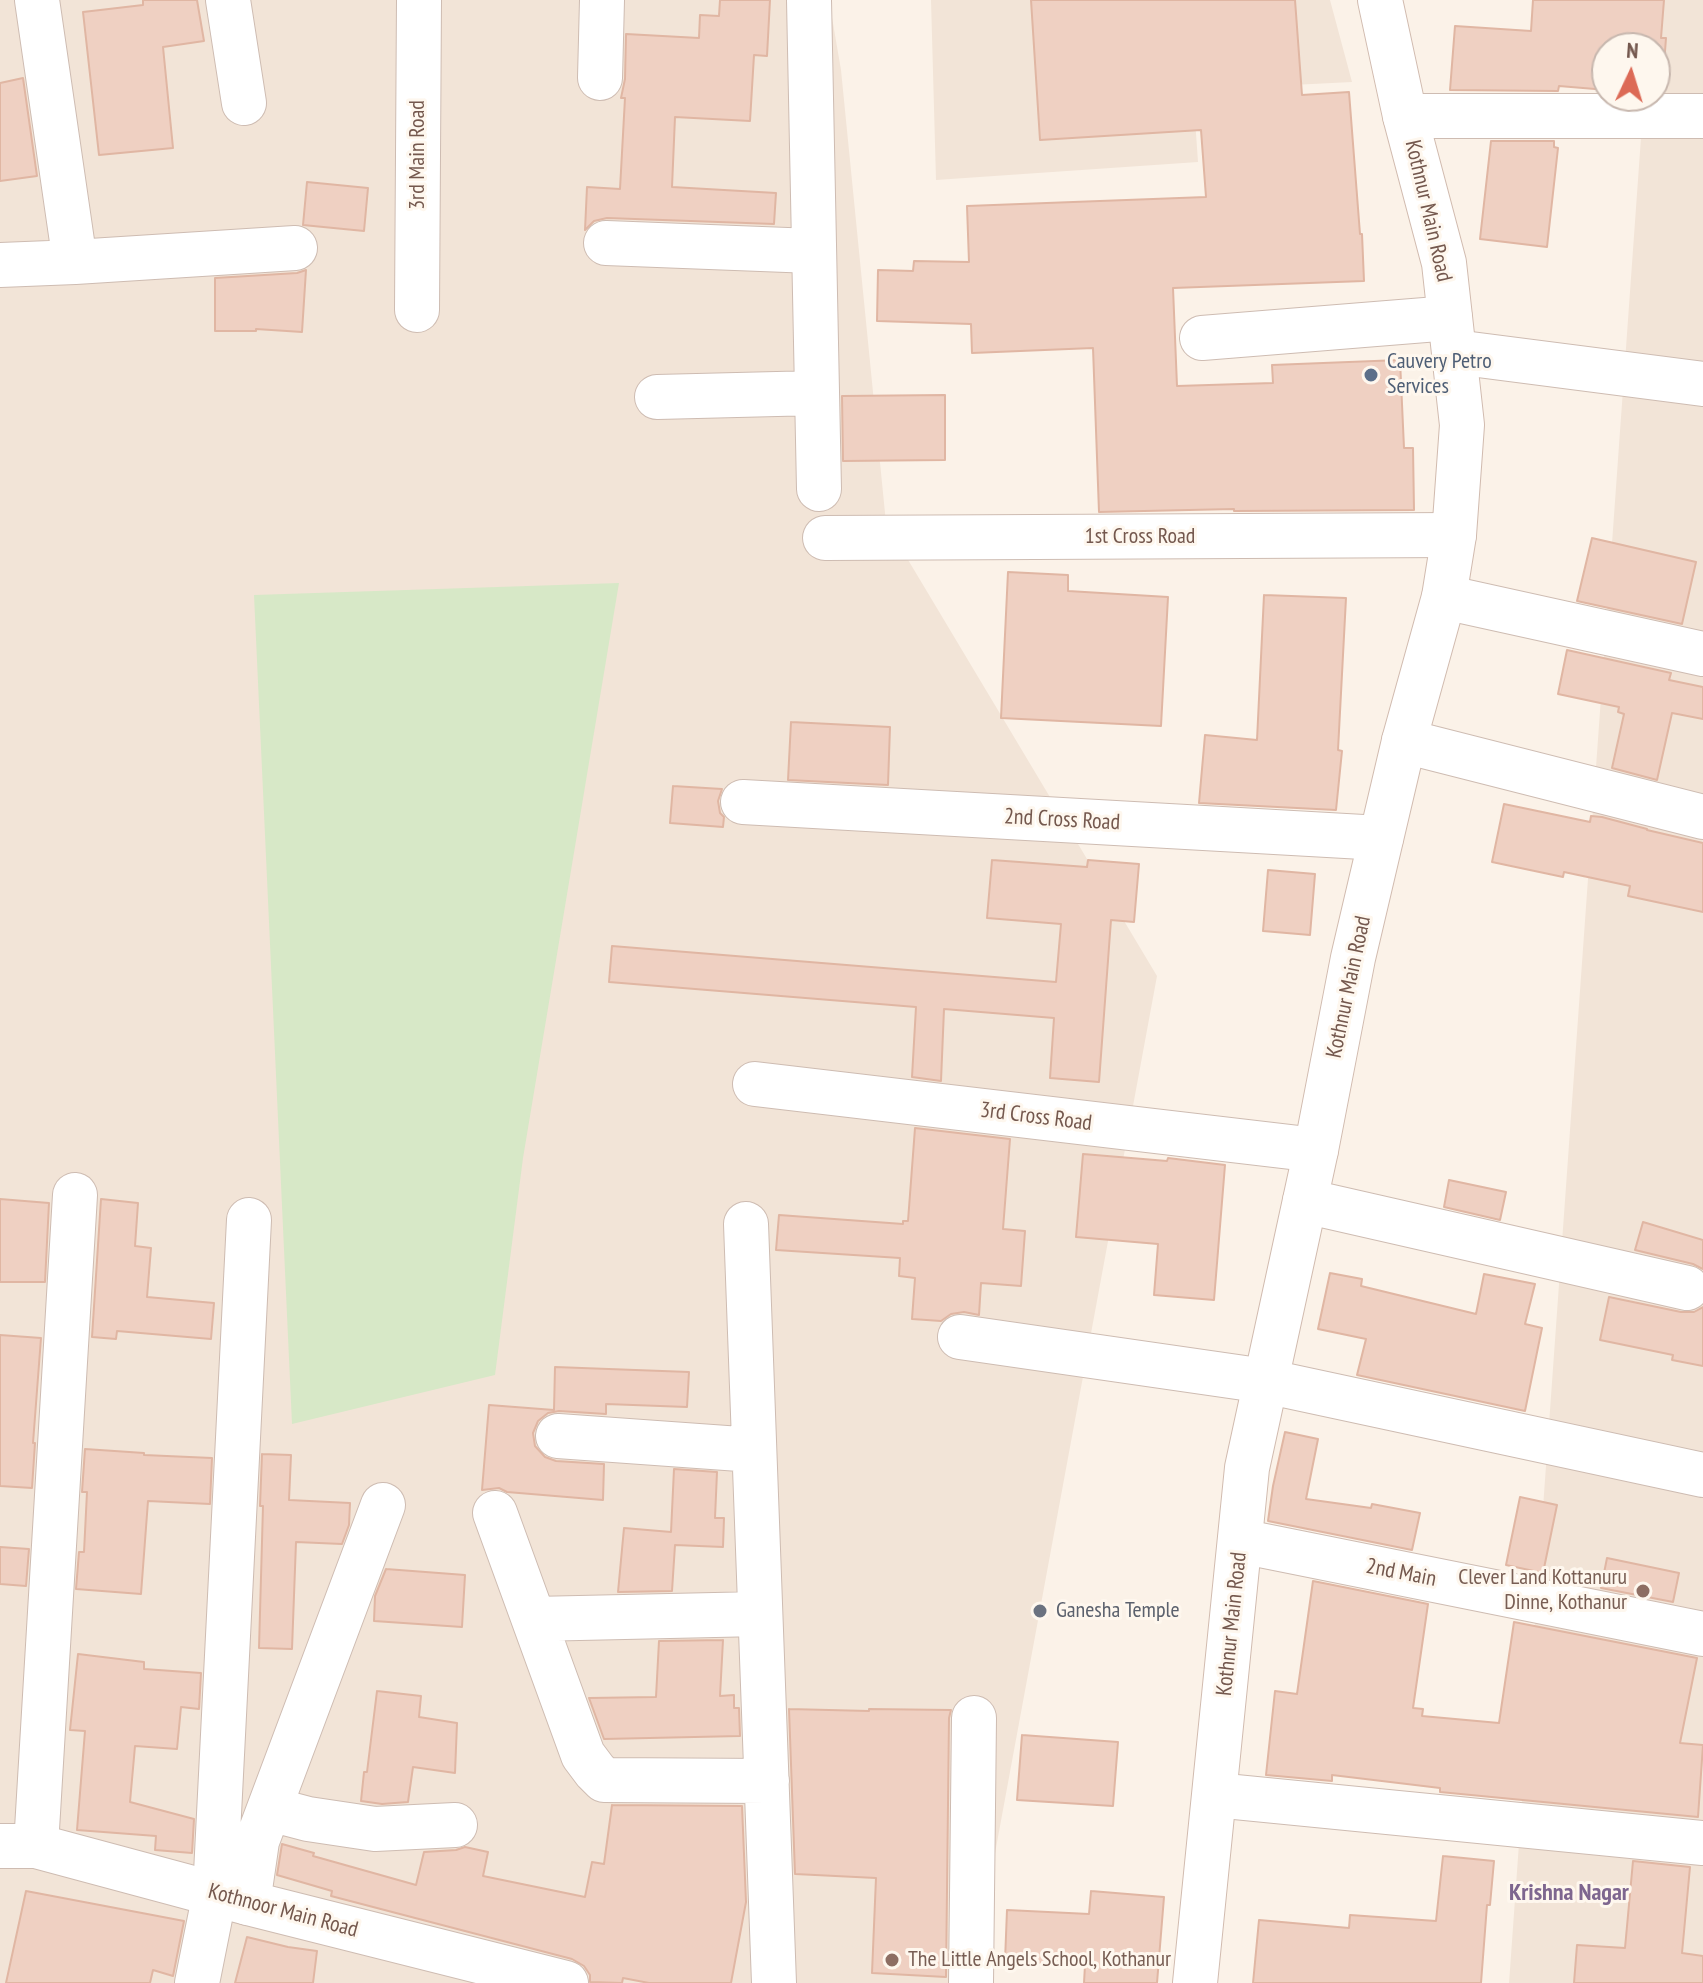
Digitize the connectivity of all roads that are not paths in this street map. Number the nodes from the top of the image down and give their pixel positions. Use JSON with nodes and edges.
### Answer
{"nodes":[{"id":1,"x":37,"y":0,"type":"edge"},
{"id":2,"x":228,"y":0,"type":"edge"},
{"id":3,"x":419,"y":0,"type":"edge"},
{"id":4,"x":602,"y":0,"type":"edge"},
{"id":5,"x":809,"y":0,"type":"edge"},
{"id":6,"x":1380,"y":0,"type":"edge"},
{"id":7,"x":600,"y":78,"type":"dead end"},
{"id":8,"x":244,"y":103,"type":"dead end"},
{"id":9,"x":1405,"y":116,"type":"junction"},
{"id":10,"x":1703,"y":116,"type":"edge"},
{"id":11,"x":606,"y":243,"type":"dead end"},
{"id":12,"x":295,"y":248,"type":"dead end"},
{"id":13,"x":813,"y":251,"type":"junction"},
{"id":14,"x":75,"y":262,"type":"junction"},
{"id":15,"x":0,"y":265,"type":"edge"},
{"id":16,"x":417,"y":310,"type":"dead end"},
{"id":17,"x":1452,"y":335,"type":"junction"},
{"id":18,"x":1202,"y":338,"type":"dead end"},
{"id":19,"x":1703,"y":384,"type":"edge"},
{"id":20,"x":817,"y":393,"type":"junction"},
{"id":21,"x":657,"y":397,"type":"dead end"},
{"id":22,"x":819,"y":489,"type":"dead end"},
{"id":23,"x":1454,"y":535,"type":"junction"},
{"id":24,"x":825,"y":538,"type":"dead end"},
{"id":25,"x":1444,"y":597,"type":"junction"},
{"id":26,"x":1703,"y":654,"type":"edge"},
{"id":27,"x":1404,"y":741,"type":"junction"},
{"id":28,"x":743,"y":802,"type":"dead end"},
{"id":29,"x":1703,"y":817,"type":"edge"},
{"id":30,"x":1381,"y":838,"type":"junction"},
{"id":31,"x":755,"y":1084,"type":"dead end"},
{"id":32,"x":1316,"y":1150,"type":"junction"},
{"id":33,"x":75,"y":1195,"type":"dead end"},
{"id":34,"x":1305,"y":1201,"type":"junction"},
{"id":35,"x":249,"y":1220,"type":"dead end"},
{"id":36,"x":746,"y":1224,"type":"dead end"},
{"id":37,"x":1687,"y":1288,"type":"dead end"},
{"id":38,"x":960,"y":1337,"type":"dead end"},
{"id":39,"x":1265,"y":1381,"type":"junction"},
{"id":40,"x":558,"y":1436,"type":"dead end"},
{"id":41,"x":754,"y":1450,"type":"junction"},
{"id":42,"x":1703,"y":1475,"type":"edge"},
{"id":43,"x":383,"y":1505,"type":"dead end"},
{"id":44,"x":495,"y":1513,"type":"dead end"},
{"id":45,"x":1240,"y":1541,"type":"junction"},
{"id":46,"x":760,"y":1614,"type":"junction"},
{"id":47,"x":534,"y":1619,"type":"junction"},
{"id":48,"x":1703,"y":1634,"type":"edge"},
{"id":49,"x":974,"y":1718,"type":"dead end"},
{"id":50,"x":767,"y":1781,"type":"junction"},
{"id":51,"x":1215,"y":1795,"type":"junction"},
{"id":52,"x":270,"y":1809,"type":"junction"},
{"id":53,"x":455,"y":1825,"type":"dead end"},
{"id":54,"x":1703,"y":1843,"type":"edge"},
{"id":55,"x":10,"y":1851,"type":"edge"},
{"id":56,"x":231,"y":1898,"type":"junction"},
{"id":57,"x":561,"y":1982,"type":"edge"},
{"id":58,"x":197,"y":1983,"type":"edge"},
{"id":59,"x":774,"y":1983,"type":"edge"},
{"id":60,"x":971,"y":1983,"type":"edge"},
{"id":61,"x":1195,"y":1983,"type":"edge"}],
"edges":[{"from":1,"to":14,"type":"street"},
{"from":2,"to":8,"type":"street"},
{"from":3,"to":16,"type":"street","name":"3rd Main Road"},
{"from":4,"to":7,"type":"street"},
{"from":5,"to":13,"type":"street"},
{"from":6,"to":9,"type":"street","name":"Kothnur Main Road"},
{"from":9,"to":10,"type":"street"},
{"from":9,"to":17,"type":"street","name":"Kothnur Main Road"},
{"from":11,"to":13,"type":"street"},
{"from":12,"to":14,"type":"street"},
{"from":13,"to":20,"type":"street"},
{"from":14,"to":15,"type":"street"},
{"from":17,"to":18,"type":"street"},
{"from":17,"to":19,"type":"street"},
{"from":17,"to":23,"type":"street","name":"Kothnur Main Road"},
{"from":20,"to":21,"type":"street"},
{"from":20,"to":22,"type":"street"},
{"from":23,"to":24,"type":"street","name":"1st Cross Road"},
{"from":23,"to":25,"type":"street","name":"Kothnur Main Road"},
{"from":25,"to":26,"type":"street"},
{"from":25,"to":27,"type":"street","name":"Kothnur Main Road"},
{"from":27,"to":29,"type":"street"},
{"from":27,"to":30,"type":"street","name":"Kothnur Main Road"},
{"from":28,"to":30,"type":"street","name":"2nd Cross Road"},
{"from":30,"to":32,"type":"street","name":"Kothnur Main Road"},
{"from":31,"to":32,"type":"street","name":"3rd Cross Road"},
{"from":32,"to":34,"type":"street","name":"Kothnur Main Road"},
{"from":33,"to":55,"type":"street"},
{"from":34,"to":37,"type":"street"},
{"from":34,"to":39,"type":"street","name":"Kothnur Main Road"},
{"from":35,"to":56,"type":"street"},
{"from":36,"to":41,"type":"street"},
{"from":38,"to":39,"type":"street"},
{"from":39,"to":42,"type":"street"},
{"from":39,"to":45,"type":"street","name":"Kothnur Main Road"},
{"from":40,"to":41,"type":"street"},
{"from":41,"to":46,"type":"street"},
{"from":43,"to":52,"type":"street"},
{"from":44,"to":47,"type":"street"},
{"from":45,"to":48,"type":"street","name":"2nd Main"},
{"from":45,"to":51,"type":"street","name":"Kothnur Main Road"},
{"from":46,"to":47,"type":"street"},
{"from":46,"to":50,"type":"street"},
{"from":47,"to":50,"type":"street"},
{"from":49,"to":60,"type":"street"},
{"from":50,"to":59,"type":"street"},
{"from":51,"to":54,"type":"street"},
{"from":51,"to":61,"type":"street","name":"Kothnur Main Road"},
{"from":52,"to":53,"type":"street"},
{"from":52,"to":56,"type":"street"},
{"from":55,"to":56,"type":"street","name":"Kothnoor Main Road"},
{"from":56,"to":57,"type":"street","name":"Kothnoor Main Road"},
{"from":56,"to":58,"type":"street"}]}
